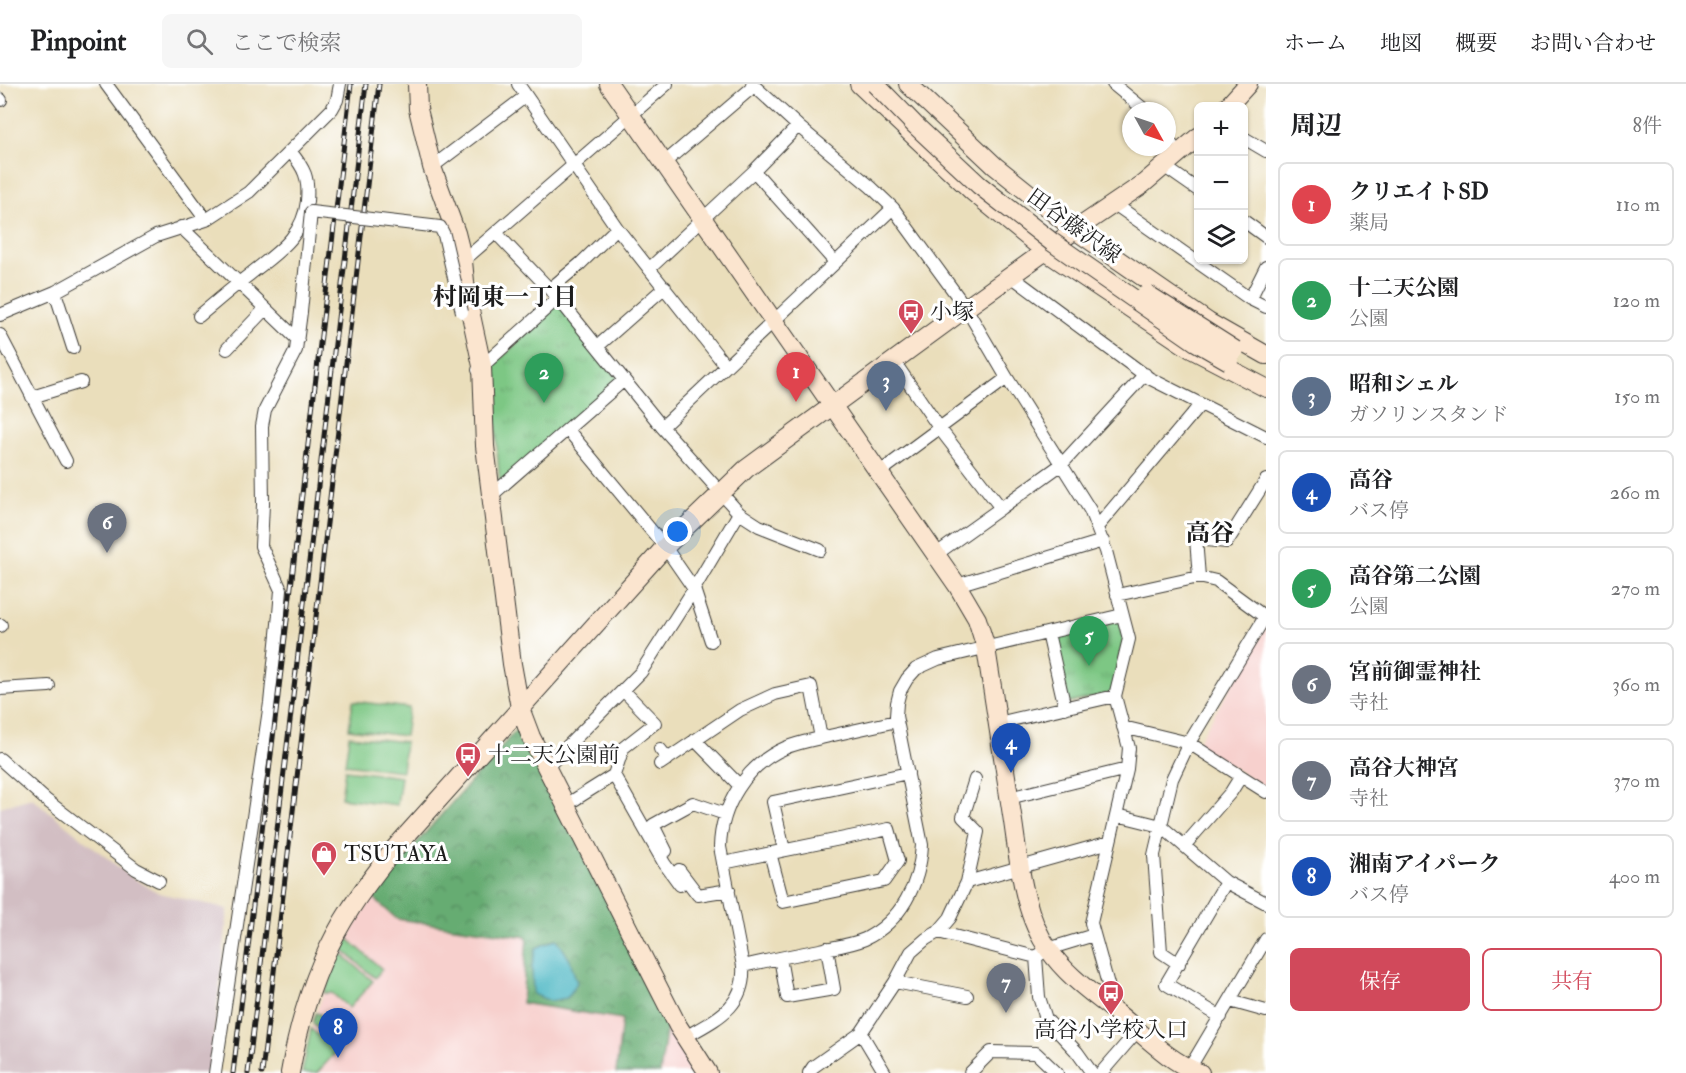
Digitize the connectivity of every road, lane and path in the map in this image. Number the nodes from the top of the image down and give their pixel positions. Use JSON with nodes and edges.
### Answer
{"nodes":[{"id":1,"x":105,"y":84,"type":"edge"},
{"id":2,"x":340,"y":84,"type":"edge"},
{"id":3,"x":417,"y":84,"type":"edge"},
{"id":4,"x":518,"y":84,"type":"edge"},
{"id":5,"x":609,"y":84,"type":"edge"},
{"id":6,"x":667,"y":84,"type":"edge"},
{"id":7,"x":859,"y":84,"type":"edge"},
{"id":8,"x":875,"y":84,"type":"edge"},
{"id":9,"x":891,"y":84,"type":"edge"},
{"id":10,"x":908,"y":84,"type":"edge"},
{"id":11,"x":1113,"y":84,"type":"edge"},
{"id":12,"x":1248,"y":84,"type":"edge"},
{"id":13,"x":753,"y":85,"type":"edge"},
{"id":14,"x":526,"y":96,"type":"junction"},
{"id":15,"x":1135,"y":102,"type":"edge"},
{"id":16,"x":1232,"y":102,"type":"edge"},
{"id":17,"x":630,"y":115,"type":"junction"},
{"id":18,"x":798,"y":126,"type":"junction"},
{"id":19,"x":1194,"y":141,"type":"edge"},
{"id":20,"x":1248,"y":141,"type":"edge"},
{"id":21,"x":290,"y":151,"type":"junction"},
{"id":22,"x":1176,"y":151,"type":"edge"},
{"id":23,"x":1266,"y":152,"type":"edge"},
{"id":24,"x":1179,"y":155,"type":"junction"},
{"id":25,"x":664,"y":163,"type":"junction"},
{"id":26,"x":574,"y":165,"type":"junction"},
{"id":27,"x":432,"y":167,"type":"junction"},
{"id":28,"x":1164,"y":167,"type":"junction"},
{"id":29,"x":754,"y":171,"type":"junction"},
{"id":30,"x":1194,"y":187,"type":"edge"},
{"id":31,"x":1113,"y":203,"type":"junction"},
{"id":32,"x":893,"y":208,"type":"junction"},
{"id":33,"x":703,"y":219,"type":"junction"},
{"id":34,"x":206,"y":220,"type":"junction"},
{"id":35,"x":1248,"y":224,"type":"edge"},
{"id":36,"x":181,"y":227,"type":"junction"},
{"id":37,"x":617,"y":228,"type":"junction"},
{"id":38,"x":1075,"y":230,"type":"junction"},
{"id":39,"x":496,"y":233,"type":"junction"},
{"id":40,"x":1266,"y":237,"type":"edge"},
{"id":41,"x":1045,"y":251,"type":"junction"},
{"id":42,"x":463,"y":261,"type":"junction"},
{"id":43,"x":835,"y":262,"type":"junction"},
{"id":44,"x":1266,"y":267,"type":"edge"},
{"id":45,"x":649,"y":269,"type":"junction"},
{"id":46,"x":1011,"y":276,"type":"junction"},
{"id":47,"x":239,"y":283,"type":"junction"},
{"id":48,"x":665,"y":287,"type":"junction"},
{"id":49,"x":55,"y":292,"type":"junction"},
{"id":50,"x":554,"y":293,"type":"junction"},
{"id":51,"x":1250,"y":299,"type":"junction"},
{"id":52,"x":1266,"y":307,"type":"edge"},
{"id":53,"x":966,"y":308,"type":"junction"},
{"id":54,"x":265,"y":309,"type":"junction"},
{"id":55,"x":0,"y":315,"type":"edge"},
{"id":56,"x":199,"y":316,"type":"dead end"},
{"id":57,"x":773,"y":320,"type":"junction"},
{"id":58,"x":0,"y":336,"type":"edge"},
{"id":59,"x":298,"y":340,"type":"junction"},
{"id":60,"x":598,"y":346,"type":"junction"},
{"id":61,"x":73,"y":348,"type":"dead end"},
{"id":62,"x":227,"y":349,"type":"dead end"},
{"id":63,"x":1232,"y":355,"type":"junction"},
{"id":64,"x":1266,"y":355,"type":"edge"},
{"id":65,"x":893,"y":360,"type":"junction"},
{"id":66,"x":725,"y":365,"type":"junction"},
{"id":67,"x":1266,"y":365,"type":"edge"},
{"id":68,"x":480,"y":368,"type":"junction"},
{"id":69,"x":1145,"y":374,"type":"junction"},
{"id":70,"x":1007,"y":378,"type":"junction"},
{"id":71,"x":1266,"y":379,"type":"edge"},
{"id":72,"x":624,"y":380,"type":"junction"},
{"id":73,"x":81,"y":382,"type":"dead end"},
{"id":74,"x":1266,"y":388,"type":"edge"},
{"id":75,"x":32,"y":396,"type":"junction"},
{"id":76,"x":1200,"y":405,"type":"junction"},
{"id":77,"x":832,"y":406,"type":"junction"},
{"id":78,"x":662,"y":426,"type":"junction"},
{"id":79,"x":940,"y":429,"type":"junction"},
{"id":80,"x":567,"y":430,"type":"junction"},
{"id":81,"x":1266,"y":437,"type":"edge"},
{"id":82,"x":66,"y":461,"type":"dead end"},
{"id":83,"x":1062,"y":464,"type":"junction"},
{"id":84,"x":880,"y":472,"type":"junction"},
{"id":85,"x":1266,"y":480,"type":"edge"},
{"id":86,"x":719,"y":493,"type":"junction"},
{"id":87,"x":492,"y":495,"type":"junction"},
{"id":88,"x":1001,"y":508,"type":"junction"},
{"id":89,"x":739,"y":513,"type":"junction"},
{"id":90,"x":1098,"y":526,"type":"junction"},
{"id":91,"x":1103,"y":541,"type":"junction"},
{"id":92,"x":665,"y":547,"type":"junction"},
{"id":93,"x":820,"y":549,"type":"dead end"},
{"id":94,"x":935,"y":555,"type":"junction"},
{"id":95,"x":1199,"y":578,"type":"junction"},
{"id":96,"x":957,"y":585,"type":"junction"},
{"id":97,"x":694,"y":589,"type":"junction"},
{"id":98,"x":1118,"y":595,"type":"junction"},
{"id":99,"x":1122,"y":615,"type":"junction"},
{"id":100,"x":1266,"y":616,"type":"edge"},
{"id":101,"x":1048,"y":633,"type":"junction"},
{"id":102,"x":711,"y":641,"type":"dead end"},
{"id":103,"x":986,"y":648,"type":"junction"},
{"id":104,"x":49,"y":686,"type":"dead end"},
{"id":105,"x":0,"y":689,"type":"edge"},
{"id":106,"x":622,"y":690,"type":"junction"},
{"id":107,"x":1115,"y":696,"type":"junction"},
{"id":108,"x":520,"y":708,"type":"junction"},
{"id":109,"x":1065,"y":708,"type":"junction"},
{"id":110,"x":897,"y":721,"type":"junction"},
{"id":111,"x":998,"y":723,"type":"junction"},
{"id":112,"x":1123,"y":727,"type":"junction"},
{"id":113,"x":821,"y":738,"type":"junction"},
{"id":114,"x":695,"y":740,"type":"junction"},
{"id":115,"x":1189,"y":743,"type":"junction"},
{"id":116,"x":663,"y":757,"type":"dead end"},
{"id":117,"x":0,"y":759,"type":"edge"},
{"id":118,"x":547,"y":768,"type":"junction"},
{"id":119,"x":1127,"y":769,"type":"junction"},
{"id":120,"x":908,"y":773,"type":"junction"},
{"id":121,"x":614,"y":775,"type":"junction"},
{"id":122,"x":1241,"y":776,"type":"junction"},
{"id":123,"x":975,"y":779,"type":"dead end"},
{"id":124,"x":740,"y":786,"type":"junction"},
{"id":125,"x":1266,"y":792,"type":"edge"},
{"id":126,"x":1010,"y":798,"type":"junction"},
{"id":127,"x":566,"y":805,"type":"junction"},
{"id":128,"x":725,"y":814,"type":"junction"},
{"id":129,"x":1117,"y":815,"type":"junction"},
{"id":130,"x":1161,"y":826,"type":"junction"},
{"id":131,"x":1110,"y":842,"type":"junction"},
{"id":132,"x":1184,"y":846,"type":"junction"},
{"id":133,"x":784,"y":850,"type":"junction"},
{"id":134,"x":770,"y":853,"type":"junction"},
{"id":135,"x":723,"y":863,"type":"junction"},
{"id":136,"x":1021,"y":868,"type":"junction"},
{"id":137,"x":159,"y":881,"type":"dead end"},
{"id":138,"x":967,"y":882,"type":"junction"},
{"id":139,"x":1226,"y":882,"type":"junction"},
{"id":140,"x":680,"y":885,"type":"dead end"},
{"id":141,"x":729,"y":890,"type":"junction"},
{"id":142,"x":1266,"y":903,"type":"edge"},
{"id":143,"x":938,"y":932,"type":"junction"},
{"id":144,"x":1094,"y":935,"type":"junction"},
{"id":145,"x":1266,"y":939,"type":"edge"},
{"id":146,"x":827,"y":948,"type":"junction"},
{"id":147,"x":1042,"y":953,"type":"junction"},
{"id":148,"x":780,"y":958,"type":"junction"},
{"id":149,"x":1179,"y":964,"type":"junction"},
{"id":150,"x":743,"y":966,"type":"junction"},
{"id":151,"x":895,"y":982,"type":"junction"},
{"id":152,"x":967,"y":996,"type":"dead end"},
{"id":153,"x":1230,"y":1001,"type":"junction"},
{"id":154,"x":1111,"y":1008,"type":"junction"},
{"id":155,"x":1266,"y":1011,"type":"edge"},
{"id":156,"x":1221,"y":1017,"type":"junction"},
{"id":157,"x":1138,"y":1030,"type":"junction"},
{"id":158,"x":861,"y":1033,"type":"junction"},
{"id":159,"x":685,"y":1037,"type":"junction"},
{"id":160,"x":1195,"y":1071,"type":"edge"},
{"id":161,"x":215,"y":1073,"type":"edge"},
{"id":162,"x":290,"y":1073,"type":"edge"},
{"id":163,"x":708,"y":1073,"type":"edge"},
{"id":164,"x":808,"y":1073,"type":"edge"},
{"id":165,"x":885,"y":1073,"type":"edge"},
{"id":166,"x":970,"y":1073,"type":"edge"},
{"id":167,"x":1057,"y":1073,"type":"edge"},
{"id":168,"x":1093,"y":1073,"type":"edge"}],
"edges":[{"from":1,"to":34,"type":"street"},
{"from":2,"to":21,"type":"street"},
{"from":3,"to":27,"type":"street"},
{"from":4,"to":14,"type":"street"},
{"from":5,"to":17,"type":"street"},
{"from":6,"to":17,"type":"street"},
{"from":7,"to":41,"type":"street"},
{"from":8,"to":63,"type":"street","name":"田谷藤沢線","bridge":true},
{"from":9,"to":63,"type":"street","name":"田谷藤沢線","bridge":true},
{"from":10,"to":38,"type":"street"},
{"from":11,"to":15,"type":"street"},
{"from":12,"to":16,"type":"street"},
{"from":13,"to":18,"type":"street"},
{"from":13,"to":25,"type":"street"},
{"from":14,"to":26,"type":"street"},
{"from":14,"to":27,"type":"street"},
{"from":17,"to":25,"type":"street"},
{"from":17,"to":26,"type":"street"},
{"from":18,"to":29,"type":"street"},
{"from":18,"to":32,"type":"street"},
{"from":19,"to":24,"type":"street"},
{"from":20,"to":23,"type":"street"},
{"from":21,"to":34,"type":"street"},
{"from":21,"to":47,"type":"street"},
{"from":22,"to":24,"type":"street"},
{"from":24,"to":28,"type":"street"},
{"from":25,"to":33,"type":"street"},
{"from":26,"to":37,"type":"street"},
{"from":26,"to":39,"type":"street"},
{"from":27,"to":42,"type":"street"},
{"from":28,"to":30,"type":"street"},
{"from":28,"to":31,"type":"street"},
{"from":29,"to":33,"type":"street"},
{"from":29,"to":43,"type":"street"},
{"from":31,"to":38,"type":"street"},
{"from":31,"to":51,"type":"street"},
{"from":32,"to":43,"type":"street"},
{"from":32,"to":53,"type":"street"},
{"from":33,"to":45,"type":"street"},
{"from":33,"to":57,"type":"street"},
{"from":34,"to":36,"type":"street"},
{"from":35,"to":40,"type":"street"},
{"from":36,"to":47,"type":"street"},
{"from":36,"to":49,"type":"street"},
{"from":37,"to":45,"type":"street"},
{"from":37,"to":50,"type":"street"},
{"from":38,"to":41,"type":"street"},
{"from":38,"to":64,"type":"street"},
{"from":39,"to":42,"type":"street"},
{"from":39,"to":50,"type":"street"},
{"from":41,"to":46,"type":"street"},
{"from":41,"to":74,"type":"street"},
{"from":42,"to":68,"type":"street"},
{"from":43,"to":57,"type":"street"},
{"from":44,"to":51,"type":"street"},
{"from":45,"to":48,"type":"street"},
{"from":46,"to":53,"type":"street"},
{"from":46,"to":69,"type":"street"},
{"from":47,"to":54,"type":"street"},
{"from":47,"to":56,"type":"street"},
{"from":48,"to":60,"type":"street"},
{"from":48,"to":66,"type":"street"},
{"from":49,"to":55,"type":"street"},
{"from":49,"to":61,"type":"street"},
{"from":50,"to":60,"type":"street"},
{"from":50,"to":68,"type":"street"},
{"from":51,"to":52,"type":"street"},
{"from":53,"to":65,"type":"street"},
{"from":53,"to":70,"type":"street"},
{"from":54,"to":59,"type":"street"},
{"from":54,"to":62,"type":"street"},
{"from":57,"to":66,"type":"street"},
{"from":57,"to":77,"type":"street"},
{"from":58,"to":75,"type":"street"},
{"from":59,"to":68,"type":"street","bridge":true},
{"from":59,"to":161,"type":"street"},
{"from":60,"to":72,"type":"street"},
{"from":63,"to":67,"type":"street","name":"田谷藤沢線"},
{"from":63,"to":71,"type":"street","name":"田谷藤沢線"},
{"from":65,"to":77,"type":"street"},
{"from":65,"to":79,"type":"street"},
{"from":66,"to":78,"type":"street"},
{"from":68,"to":87,"type":"street"},
{"from":69,"to":76,"type":"street"},
{"from":69,"to":83,"type":"street"},
{"from":70,"to":79,"type":"street"},
{"from":70,"to":83,"type":"street"},
{"from":72,"to":78,"type":"street"},
{"from":72,"to":80,"type":"street"},
{"from":73,"to":75,"type":"street"},
{"from":75,"to":82,"type":"street"},
{"from":76,"to":81,"type":"street"},
{"from":76,"to":90,"type":"street"},
{"from":77,"to":84,"type":"street"},
{"from":77,"to":86,"type":"street"},
{"from":78,"to":86,"type":"street"},
{"from":79,"to":84,"type":"street"},
{"from":79,"to":88,"type":"street"},
{"from":80,"to":87,"type":"street"},
{"from":80,"to":92,"type":"street"},
{"from":83,"to":88,"type":"street"},
{"from":83,"to":90,"type":"street"},
{"from":84,"to":94,"type":"street"},
{"from":85,"to":95,"type":"street"},
{"from":86,"to":89,"type":"street"},
{"from":86,"to":92,"type":"street"},
{"from":87,"to":108,"type":"street"},
{"from":88,"to":94,"type":"street"},
{"from":89,"to":93,"type":"street"},
{"from":89,"to":97,"type":"street"},
{"from":90,"to":91,"type":"street"},
{"from":91,"to":96,"type":"street"},
{"from":91,"to":98,"type":"street"},
{"from":92,"to":97,"type":"street"},
{"from":92,"to":108,"type":"street"},
{"from":94,"to":96,"type":"street"},
{"from":95,"to":98,"type":"street"},
{"from":95,"to":100,"type":"street"},
{"from":96,"to":103,"type":"street"},
{"from":97,"to":102,"type":"street"},
{"from":97,"to":106,"type":"street"},
{"from":98,"to":99,"type":"street"},
{"from":99,"to":101,"type":"street"},
{"from":99,"to":107,"type":"street"},
{"from":100,"to":115,"type":"street"},
{"from":101,"to":103,"type":"street"},
{"from":101,"to":109,"type":"street"},
{"from":103,"to":110,"type":"street"},
{"from":103,"to":111,"type":"street"},
{"from":104,"to":105,"type":"street"},
{"from":106,"to":118,"type":"street"},
{"from":106,"to":121,"type":"street"},
{"from":107,"to":109,"type":"street"},
{"from":107,"to":112,"type":"street"},
{"from":108,"to":118,"type":"street"},
{"from":108,"to":162,"type":"street"},
{"from":109,"to":111,"type":"street"},
{"from":110,"to":113,"type":"street"},
{"from":110,"to":120,"type":"street"},
{"from":111,"to":126,"type":"street"},
{"from":112,"to":115,"type":"street"},
{"from":112,"to":119,"type":"street"},
{"from":113,"to":114,"type":"street"},
{"from":113,"to":124,"type":"street"},
{"from":114,"to":116,"type":"street"},
{"from":114,"to":124,"type":"street"},
{"from":115,"to":122,"type":"street"},
{"from":115,"to":130,"type":"street"},
{"from":117,"to":137,"type":"street"},
{"from":118,"to":127,"type":"street"},
{"from":119,"to":126,"type":"street"},
{"from":119,"to":129,"type":"street"},
{"from":120,"to":133,"type":"street"},
{"from":120,"to":146,"type":"street"},
{"from":121,"to":127,"type":"street"},
{"from":121,"to":140,"type":"street"},
{"from":122,"to":125,"type":"street"},
{"from":122,"to":132,"type":"street"},
{"from":123,"to":138,"type":"street"},
{"from":124,"to":128,"type":"street"},
{"from":126,"to":136,"type":"street"},
{"from":127,"to":159,"type":"street"},
{"from":128,"to":135,"type":"street"},
{"from":128,"to":141,"type":"street"},
{"from":129,"to":130,"type":"street"},
{"from":129,"to":131,"type":"street"},
{"from":130,"to":132,"type":"street"},
{"from":130,"to":149,"type":"street"},
{"from":131,"to":136,"type":"street"},
{"from":131,"to":144,"type":"street"},
{"from":132,"to":139,"type":"street"},
{"from":133,"to":134,"type":"street"},
{"from":133,"to":134,"type":"street"},
{"from":134,"to":135,"type":"street"},
{"from":135,"to":141,"type":"street"},
{"from":136,"to":138,"type":"street"},
{"from":136,"to":147,"type":"street"},
{"from":138,"to":143,"type":"street"},
{"from":139,"to":142,"type":"street"},
{"from":139,"to":149,"type":"street"},
{"from":141,"to":150,"type":"street"},
{"from":143,"to":147,"type":"street"},
{"from":143,"to":151,"type":"street"},
{"from":144,"to":147,"type":"street"},
{"from":144,"to":154,"type":"street"},
{"from":145,"to":153,"type":"street"},
{"from":146,"to":148,"type":"street"},
{"from":146,"to":148,"type":"street"},
{"from":147,"to":154,"type":"street"},
{"from":147,"to":168,"type":"street"},
{"from":148,"to":150,"type":"street"},
{"from":149,"to":156,"type":"street"},
{"from":150,"to":159,"type":"street"},
{"from":151,"to":152,"type":"street"},
{"from":151,"to":158,"type":"street"},
{"from":153,"to":155,"type":"street"},
{"from":153,"to":156,"type":"street"},
{"from":154,"to":157,"type":"street"},
{"from":156,"to":160,"type":"street"},
{"from":157,"to":160,"type":"street"},
{"from":157,"to":168,"type":"street"},
{"from":158,"to":164,"type":"street"},
{"from":158,"to":165,"type":"street"},
{"from":159,"to":163,"type":"street"},
{"from":166,"to":167,"type":"street"}]}
